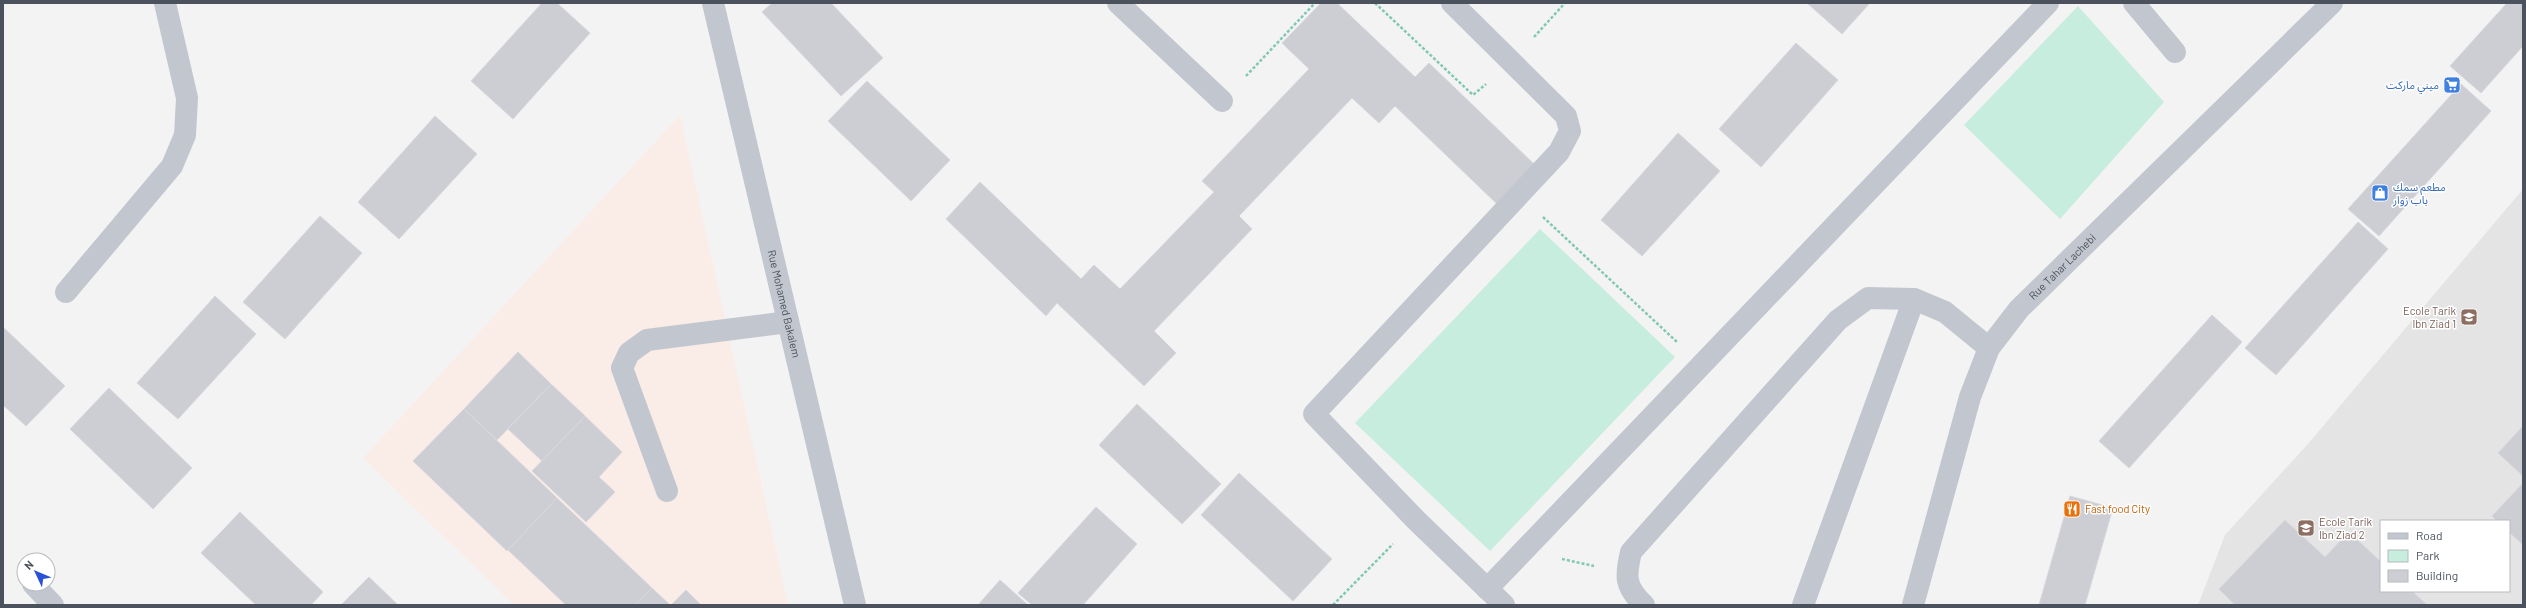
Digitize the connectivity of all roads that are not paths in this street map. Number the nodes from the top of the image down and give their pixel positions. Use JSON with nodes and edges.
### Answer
{"nodes":[{"id":1,"x":165,"y":3,"type":"edge"},
{"id":2,"x":713,"y":3,"type":"edge"},
{"id":3,"x":1118,"y":3,"type":"edge"},
{"id":4,"x":1452,"y":3,"type":"edge"},
{"id":5,"x":2048,"y":3,"type":"edge"},
{"id":6,"x":2134,"y":3,"type":"edge"},
{"id":7,"x":2332,"y":3,"type":"edge"},
{"id":8,"x":2176,"y":52,"type":"dead end"},
{"id":9,"x":1222,"y":101,"type":"road end"},
{"id":10,"x":66,"y":292,"type":"dead end"},
{"id":11,"x":1914,"y":299,"type":"junction"},
{"id":12,"x":788,"y":322,"type":"junction"},
{"id":13,"x":1989,"y":348,"type":"junction"},
{"id":14,"x":667,"y":490,"type":"dead end"},
{"id":15,"x":1487,"y":590,"type":"junction"},
{"id":16,"x":41,"y":592,"type":"edge"},
{"id":17,"x":53,"y":605,"type":"edge"},
{"id":18,"x":855,"y":605,"type":"edge"},
{"id":19,"x":1504,"y":605,"type":"edge"},
{"id":20,"x":1644,"y":605,"type":"edge"},
{"id":21,"x":1803,"y":605,"type":"edge"},
{"id":22,"x":1913,"y":605,"type":"edge"}],
"edges":[{"from":1,"to":10,"type":"street"},
{"from":2,"to":12,"type":"street","name":"Rue Mohamed Bakalem"},
{"from":3,"to":9,"type":"street"},
{"from":4,"to":15,"type":"street"},
{"from":5,"to":15,"type":"street"},
{"from":6,"to":8,"type":"street"},
{"from":7,"to":13,"type":"street","name":"Rue Tahar Lachebi"},
{"from":11,"to":13,"type":"street"},
{"from":11,"to":20,"type":"street"},
{"from":11,"to":21,"type":"street"},
{"from":12,"to":14,"type":"street"},
{"from":12,"to":18,"type":"street","name":"Rue Mohamed Bakalem"},
{"from":13,"to":22,"type":"street","name":"Rue Tahar Lachebi"},
{"from":15,"to":19,"type":"street"},
{"from":16,"to":17,"type":"street"}]}
